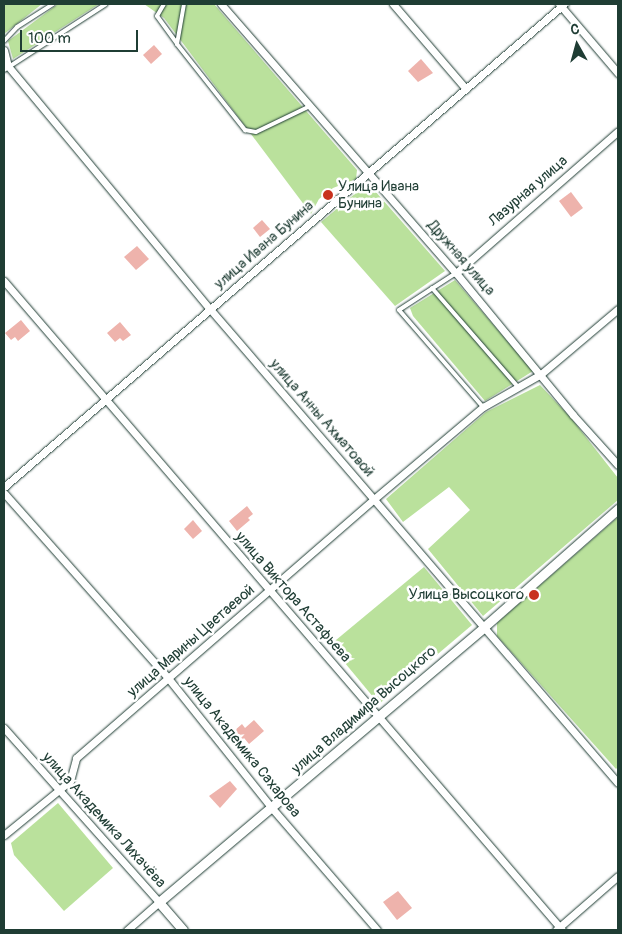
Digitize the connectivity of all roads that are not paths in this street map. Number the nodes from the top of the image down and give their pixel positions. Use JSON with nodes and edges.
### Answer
{"nodes":[{"id":1,"x":53,"y":4,"type":"edge"},
{"id":2,"x":106,"y":4,"type":"edge"},
{"id":3,"x":164,"y":4,"type":"edge"},
{"id":4,"x":184,"y":4,"type":"edge"},
{"id":5,"x":221,"y":4,"type":"edge"},
{"id":6,"x":392,"y":4,"type":"edge"},
{"id":7,"x":561,"y":5,"type":"edge"},
{"id":8,"x":4,"y":41,"type":"edge"},
{"id":9,"x":177,"y":44,"type":"junction"},
{"id":10,"x":4,"y":50,"type":"edge"},
{"id":11,"x":6,"y":68,"type":"edge"},
{"id":12,"x":618,"y":73,"type":"edge"},
{"id":13,"x":466,"y":89,"type":"junction"},
{"id":14,"x":310,"y":106,"type":"junction"},
{"id":15,"x":618,"y":131,"type":"edge"},
{"id":16,"x":370,"y":174,"type":"junction"},
{"id":17,"x":456,"y":273,"type":"junction"},
{"id":18,"x":4,"y":281,"type":"edge"},
{"id":19,"x":432,"y":288,"type":"junction"},
{"id":20,"x":210,"y":309,"type":"junction"},
{"id":21,"x":618,"y":309,"type":"edge"},
{"id":22,"x":541,"y":374,"type":"junction"},
{"id":23,"x":518,"y":387,"type":"junction"},
{"id":24,"x":105,"y":399,"type":"junction"},
{"id":25,"x":483,"y":407,"type":"junction"},
{"id":26,"x":618,"y":465,"type":"edge"},
{"id":27,"x":4,"y":487,"type":"edge"},
{"id":28,"x":4,"y":493,"type":"edge"},
{"id":29,"x":374,"y":499,"type":"junction"},
{"id":30,"x":618,"y":509,"type":"edge"},
{"id":31,"x":270,"y":591,"type":"junction"},
{"id":32,"x":484,"y":627,"type":"junction"},
{"id":33,"x":168,"y":678,"type":"junction"},
{"id":34,"x":378,"y":716,"type":"junction"},
{"id":35,"x":4,"y":728,"type":"edge"},
{"id":36,"x":618,"y":783,"type":"edge"},
{"id":37,"x":60,"y":791,"type":"junction"},
{"id":38,"x":271,"y":807,"type":"junction"},
{"id":39,"x":4,"y":835,"type":"edge"},
{"id":40,"x":618,"y":876,"type":"edge"},
{"id":41,"x":159,"y":902,"type":"junction"},
{"id":42,"x":559,"y":929,"type":"edge"},
{"id":43,"x":127,"y":930,"type":"edge"},
{"id":44,"x":184,"y":930,"type":"edge"},
{"id":45,"x":377,"y":930,"type":"edge"}],
"edges":[{"from":1,"to":8,"type":"lane"},
{"from":2,"to":11,"type":"lane"},
{"from":3,"to":9,"type":"lane"},
{"from":4,"to":9,"type":"lane"},
{"from":5,"to":14,"type":"street","name":"Дружная улица"},
{"from":6,"to":13,"type":"street"},
{"from":7,"to":12,"type":"street"},
{"from":7,"to":13,"type":"street","name":"улица Ивана Бунина"},
{"from":9,"to":14,"type":"lane"},
{"from":10,"to":11,"type":"street"},
{"from":11,"to":20,"type":"street","name":"улица Анны Ахматовой"},
{"from":13,"to":16,"type":"street","name":"улица Ивана Бунина"},
{"from":14,"to":16,"type":"street","name":"Дружная улица"},
{"from":15,"to":17,"type":"street","name":"Лазурная улица"},
{"from":16,"to":17,"type":"street","name":"Дружная улица"},
{"from":16,"to":20,"type":"street","name":"улица Ивана Бунина"},
{"from":17,"to":19,"type":"lane"},
{"from":17,"to":22,"type":"street","name":"Дружная улица"},
{"from":18,"to":24,"type":"street","name":"улица Виктора Астафьева"},
{"from":19,"to":23,"type":"lane"},
{"from":19,"to":25,"type":"lane"},
{"from":20,"to":24,"type":"street","name":"улица Ивана Бунина"},
{"from":20,"to":29,"type":"street","name":"улица Анны Ахматовой"},
{"from":21,"to":22,"type":"street","name":"улица Марины Цветаевой"},
{"from":22,"to":23,"type":"street","name":"улица Марины Цветаевой"},
{"from":22,"to":26,"type":"street","name":"Дружная улица"},
{"from":23,"to":25,"type":"street","name":"улица Марины Цветаевой"},
{"from":24,"to":27,"type":"street","name":"улица Ивана Бунина"},
{"from":24,"to":31,"type":"street","name":"улица Виктора Астафьева"},
{"from":25,"to":29,"type":"street","name":"улица Марины Цветаевой"},
{"from":28,"to":33,"type":"street","name":"улица Академика Сахарова"},
{"from":29,"to":31,"type":"street","name":"улица Марины Цветаевой"},
{"from":29,"to":32,"type":"street","name":"улица Анны Ахматовой"},
{"from":30,"to":32,"type":"street","name":"улица Владимира Высоцкого"},
{"from":31,"to":33,"type":"street","name":"улица Марины Цветаевой"},
{"from":31,"to":34,"type":"street","name":"улица Виктора Астафьева"},
{"from":32,"to":34,"type":"street","name":"улица Владимира Высоцкого"},
{"from":32,"to":36,"type":"street","name":"улица Анны Ахматовой"},
{"from":33,"to":37,"type":"street","name":"улица Марины Цветаевой"},
{"from":33,"to":38,"type":"street","name":"улица Академика Сахарова"},
{"from":34,"to":38,"type":"street","name":"улица Владимира Высоцкого"},
{"from":34,"to":42,"type":"street","name":"улица Виктора Астафьева"},
{"from":35,"to":37,"type":"street","name":"улица Академика Лихачёва"},
{"from":37,"to":39,"type":"street","name":"улица Марины Цветаевой"},
{"from":37,"to":41,"type":"street","name":"улица Академика Лихачёва"},
{"from":38,"to":41,"type":"street","name":"улица Владимира Высоцкого"},
{"from":38,"to":45,"type":"street","name":"улица Академика Сахарова"},
{"from":40,"to":42,"type":"street"},
{"from":41,"to":43,"type":"street","name":"улица Владимира Высоцкого"},
{"from":41,"to":44,"type":"street","name":"улица Академика Лихачёва"}]}
